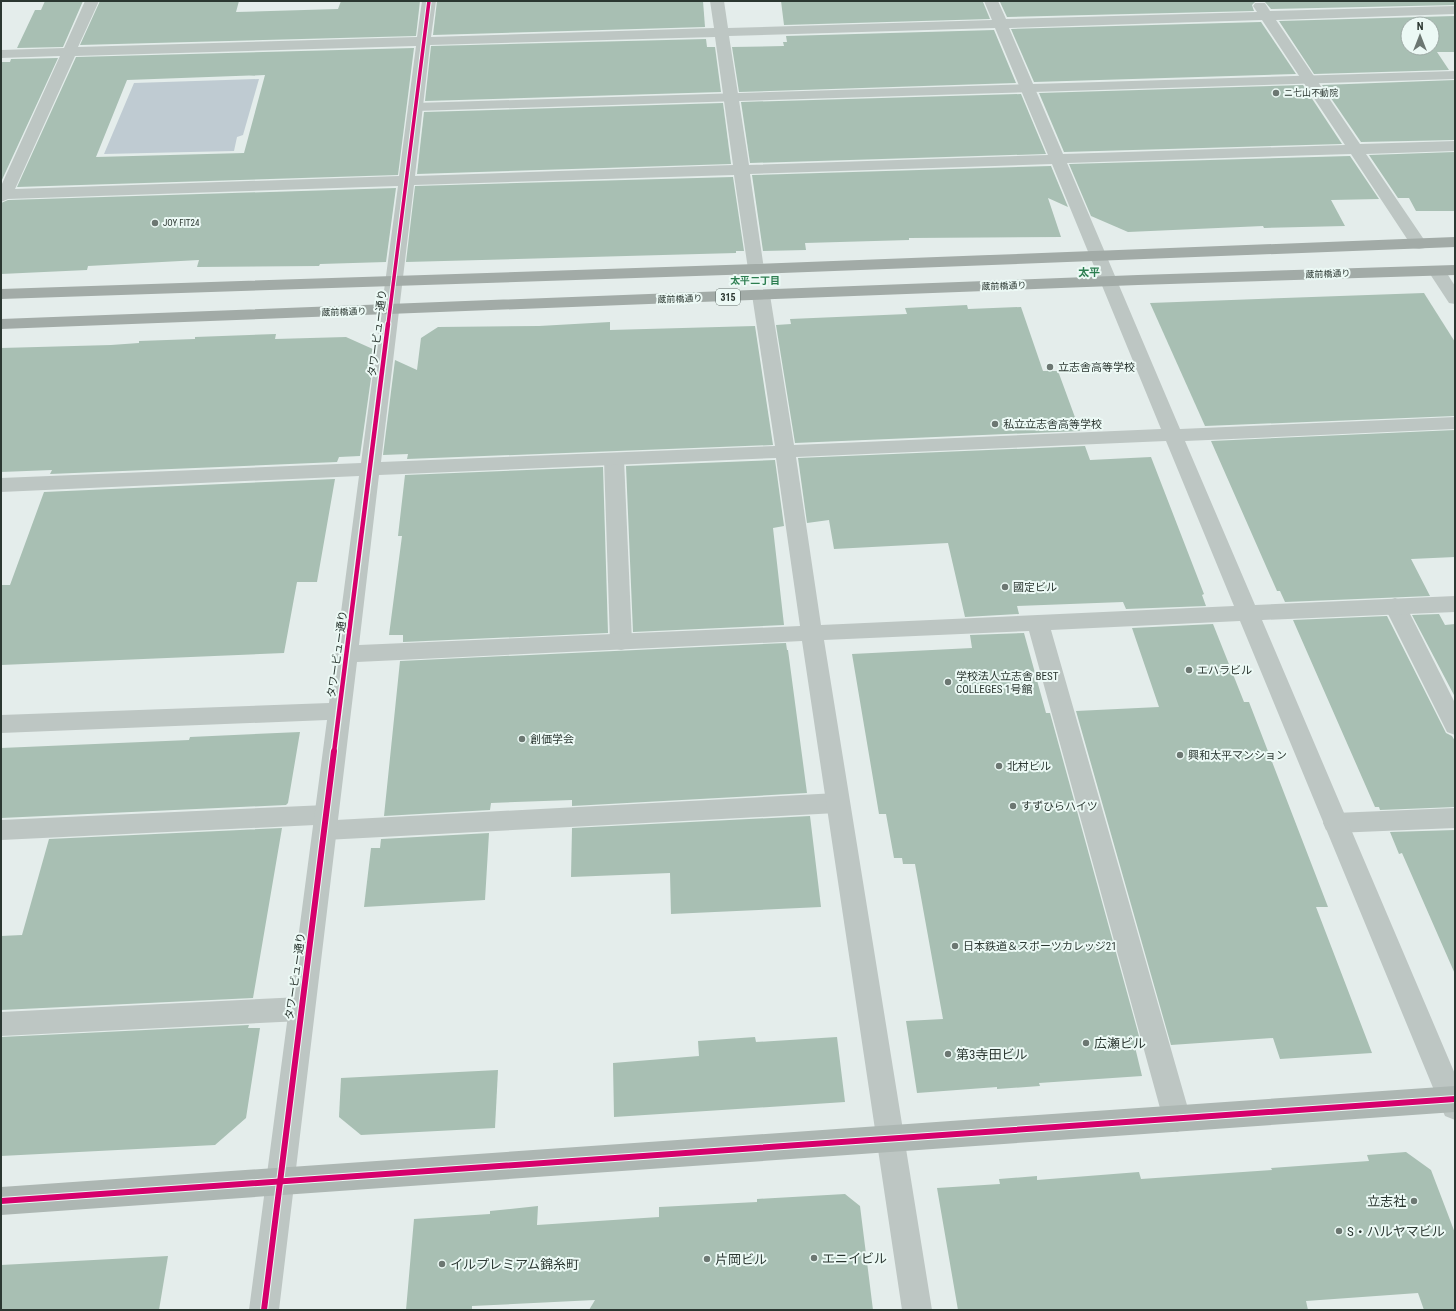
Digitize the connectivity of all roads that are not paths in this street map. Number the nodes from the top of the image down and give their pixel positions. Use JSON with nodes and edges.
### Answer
{"nodes":[{"id":1,"x":92,"y":1,"type":"edge"},
{"id":2,"x":429,"y":1,"type":"edge"},
{"id":3,"x":717,"y":1,"type":"edge"},
{"id":4,"x":991,"y":1,"type":"edge"},
{"id":5,"x":1257,"y":1,"type":"edge"},
{"id":6,"x":1455,"y":10,"type":"edge"},
{"id":7,"x":1265,"y":15,"type":"junction"},
{"id":8,"x":1000,"y":23,"type":"junction"},
{"id":9,"x":722,"y":31,"type":"junction"},
{"id":10,"x":423,"y":41,"type":"junction"},
{"id":11,"x":68,"y":52,"type":"junction"},
{"id":12,"x":1,"y":54,"type":"edge"},
{"id":13,"x":1455,"y":76,"type":"edge"},
{"id":14,"x":1308,"y":80,"type":"junction"},
{"id":15,"x":1028,"y":88,"type":"junction"},
{"id":16,"x":731,"y":97,"type":"junction"},
{"id":17,"x":415,"y":107,"type":"junction"},
{"id":18,"x":1455,"y":146,"type":"edge"},
{"id":19,"x":1355,"y":149,"type":"junction"},
{"id":20,"x":1057,"y":159,"type":"junction"},
{"id":21,"x":741,"y":170,"type":"junction"},
{"id":22,"x":406,"y":181,"type":"junction"},
{"id":23,"x":2,"y":195,"type":"edge"},
{"id":24,"x":1455,"y":242,"type":"edge"},
{"id":25,"x":1419,"y":244,"type":"junction"},
{"id":26,"x":1098,"y":256,"type":"junction"},
{"id":27,"x":756,"y":269,"type":"junction"},
{"id":28,"x":1455,"y":270,"type":"edge"},
{"id":29,"x":1437,"y":271,"type":"junction"},
{"id":30,"x":394,"y":282,"type":"junction"},
{"id":31,"x":1108,"y":282,"type":"junction"},
{"id":32,"x":1,"y":294,"type":"edge"},
{"id":33,"x":761,"y":295,"type":"junction"},
{"id":34,"x":1455,"y":299,"type":"edge"},
{"id":35,"x":390,"y":310,"type":"junction"},
{"id":36,"x":1,"y":324,"type":"edge"},
{"id":37,"x":1455,"y":423,"type":"edge"},
{"id":38,"x":1173,"y":435,"type":"junction"},
{"id":39,"x":786,"y":451,"type":"junction"},
{"id":40,"x":614,"y":459,"type":"junction"},
{"id":41,"x":371,"y":469,"type":"junction"},
{"id":42,"x":1,"y":485,"type":"edge"},
{"id":43,"x":1455,"y":604,"type":"edge"},
{"id":44,"x":1395,"y":606,"type":"junction"},
{"id":45,"x":1249,"y":613,"type":"junction"},
{"id":46,"x":1038,"y":623,"type":"junction"},
{"id":47,"x":813,"y":633,"type":"junction"},
{"id":48,"x":621,"y":642,"type":"junction"},
{"id":49,"x":347,"y":654,"type":"junction"},
{"id":50,"x":339,"y":711,"type":"junction"},
{"id":51,"x":1,"y":724,"type":"edge"},
{"id":52,"x":1455,"y":726,"type":"edge"},
{"id":53,"x":837,"y":803,"type":"junction"},
{"id":54,"x":1455,"y":818,"type":"edge"},
{"id":55,"x":325,"y":823,"type":"junction"},
{"id":56,"x":1335,"y":823,"type":"junction"},
{"id":57,"x":1,"y":830,"type":"edge"},
{"id":58,"x":301,"y":1010,"type":"junction"},
{"id":59,"x":1,"y":1024,"type":"edge"},
{"id":60,"x":1454,"y":1102,"type":"edge"},
{"id":61,"x":1177,"y":1119,"type":"junction"},
{"id":62,"x":889,"y":1139,"type":"junction"},
{"id":63,"x":280,"y":1181,"type":"junction"},
{"id":64,"x":1,"y":1201,"type":"edge"},
{"id":65,"x":264,"y":1310,"type":"edge"},
{"id":66,"x":917,"y":1310,"type":"edge"}],
"edges":[{"from":1,"to":11,"type":"street"},
{"from":2,"to":10,"type":"street","name":"タワービュー通り"},
{"from":3,"to":9,"type":"street"},
{"from":4,"to":8,"type":"street"},
{"from":5,"to":7,"type":"street"},
{"from":6,"to":7,"type":"street"},
{"from":7,"to":8,"type":"street"},
{"from":7,"to":14,"type":"street"},
{"from":8,"to":9,"type":"street"},
{"from":8,"to":15,"type":"street"},
{"from":9,"to":10,"type":"street"},
{"from":9,"to":16,"type":"street"},
{"from":10,"to":11,"type":"street"},
{"from":10,"to":17,"type":"street","name":"タワービュー通り"},
{"from":11,"to":12,"type":"street"},
{"from":11,"to":23,"type":"street"},
{"from":13,"to":14,"type":"street"},
{"from":14,"to":15,"type":"street"},
{"from":14,"to":19,"type":"street"},
{"from":15,"to":16,"type":"street"},
{"from":15,"to":20,"type":"street"},
{"from":16,"to":17,"type":"street"},
{"from":16,"to":21,"type":"street"},
{"from":17,"to":22,"type":"street","name":"タワービュー通り"},
{"from":18,"to":19,"type":"street"},
{"from":19,"to":20,"type":"street"},
{"from":19,"to":25,"type":"street"},
{"from":20,"to":21,"type":"street"},
{"from":20,"to":26,"type":"street"},
{"from":21,"to":22,"type":"street"},
{"from":21,"to":27,"type":"street"},
{"from":22,"to":23,"type":"street"},
{"from":22,"to":30,"type":"street","name":"タワービュー通り"},
{"from":24,"to":25,"type":"main road"},
{"from":25,"to":26,"type":"main road"},
{"from":26,"to":27,"type":"main road"},
{"from":26,"to":31,"type":"street"},
{"from":27,"to":30,"type":"main road"},
{"from":28,"to":29,"type":"main road","name":"蔵前橋通り","number":"315"},
{"from":29,"to":31,"type":"main road","name":"蔵前橋通り","number":"315"},
{"from":29,"to":34,"type":"street"},
{"from":30,"to":32,"type":"main road"},
{"from":30,"to":35,"type":"street","name":"タワービュー通り"},
{"from":31,"to":33,"type":"main road","name":"蔵前橋通り","number":"315"},
{"from":31,"to":38,"type":"street"},
{"from":33,"to":35,"type":"main road","name":"蔵前橋通り","number":"315"},
{"from":33,"to":39,"type":"street"},
{"from":35,"to":36,"type":"main road","name":"蔵前橋通り","number":"315"},
{"from":35,"to":41,"type":"street","name":"タワービュー通り"},
{"from":37,"to":38,"type":"street"},
{"from":38,"to":39,"type":"street"},
{"from":38,"to":45,"type":"street"},
{"from":39,"to":40,"type":"street"},
{"from":39,"to":47,"type":"street"},
{"from":40,"to":41,"type":"street"},
{"from":40,"to":48,"type":"street"},
{"from":41,"to":42,"type":"street"},
{"from":41,"to":49,"type":"street","name":"タワービュー通り"},
{"from":43,"to":44,"type":"street"},
{"from":44,"to":45,"type":"street"},
{"from":44,"to":52,"type":"street"},
{"from":45,"to":46,"type":"street"},
{"from":45,"to":56,"type":"street"},
{"from":46,"to":47,"type":"street"},
{"from":46,"to":61,"type":"street"},
{"from":47,"to":48,"type":"street"},
{"from":47,"to":53,"type":"street"},
{"from":48,"to":49,"type":"street"},
{"from":49,"to":50,"type":"street","name":"タワービュー通り"},
{"from":50,"to":51,"type":"street"},
{"from":50,"to":55,"type":"street","name":"タワービュー通り"},
{"from":53,"to":55,"type":"street"},
{"from":53,"to":62,"type":"street"},
{"from":54,"to":56,"type":"street"},
{"from":55,"to":57,"type":"street"},
{"from":55,"to":58,"type":"street","name":"タワービュー通り"},
{"from":56,"to":60,"type":"street"},
{"from":58,"to":59,"type":"street"},
{"from":58,"to":63,"type":"street","name":"タワービュー通り"},
{"from":60,"to":61,"type":"street"},
{"from":61,"to":62,"type":"street"},
{"from":62,"to":63,"type":"street"},
{"from":62,"to":66,"type":"street"},
{"from":63,"to":64,"type":"street"},
{"from":63,"to":65,"type":"street","name":"タワービュー通り"}]}
